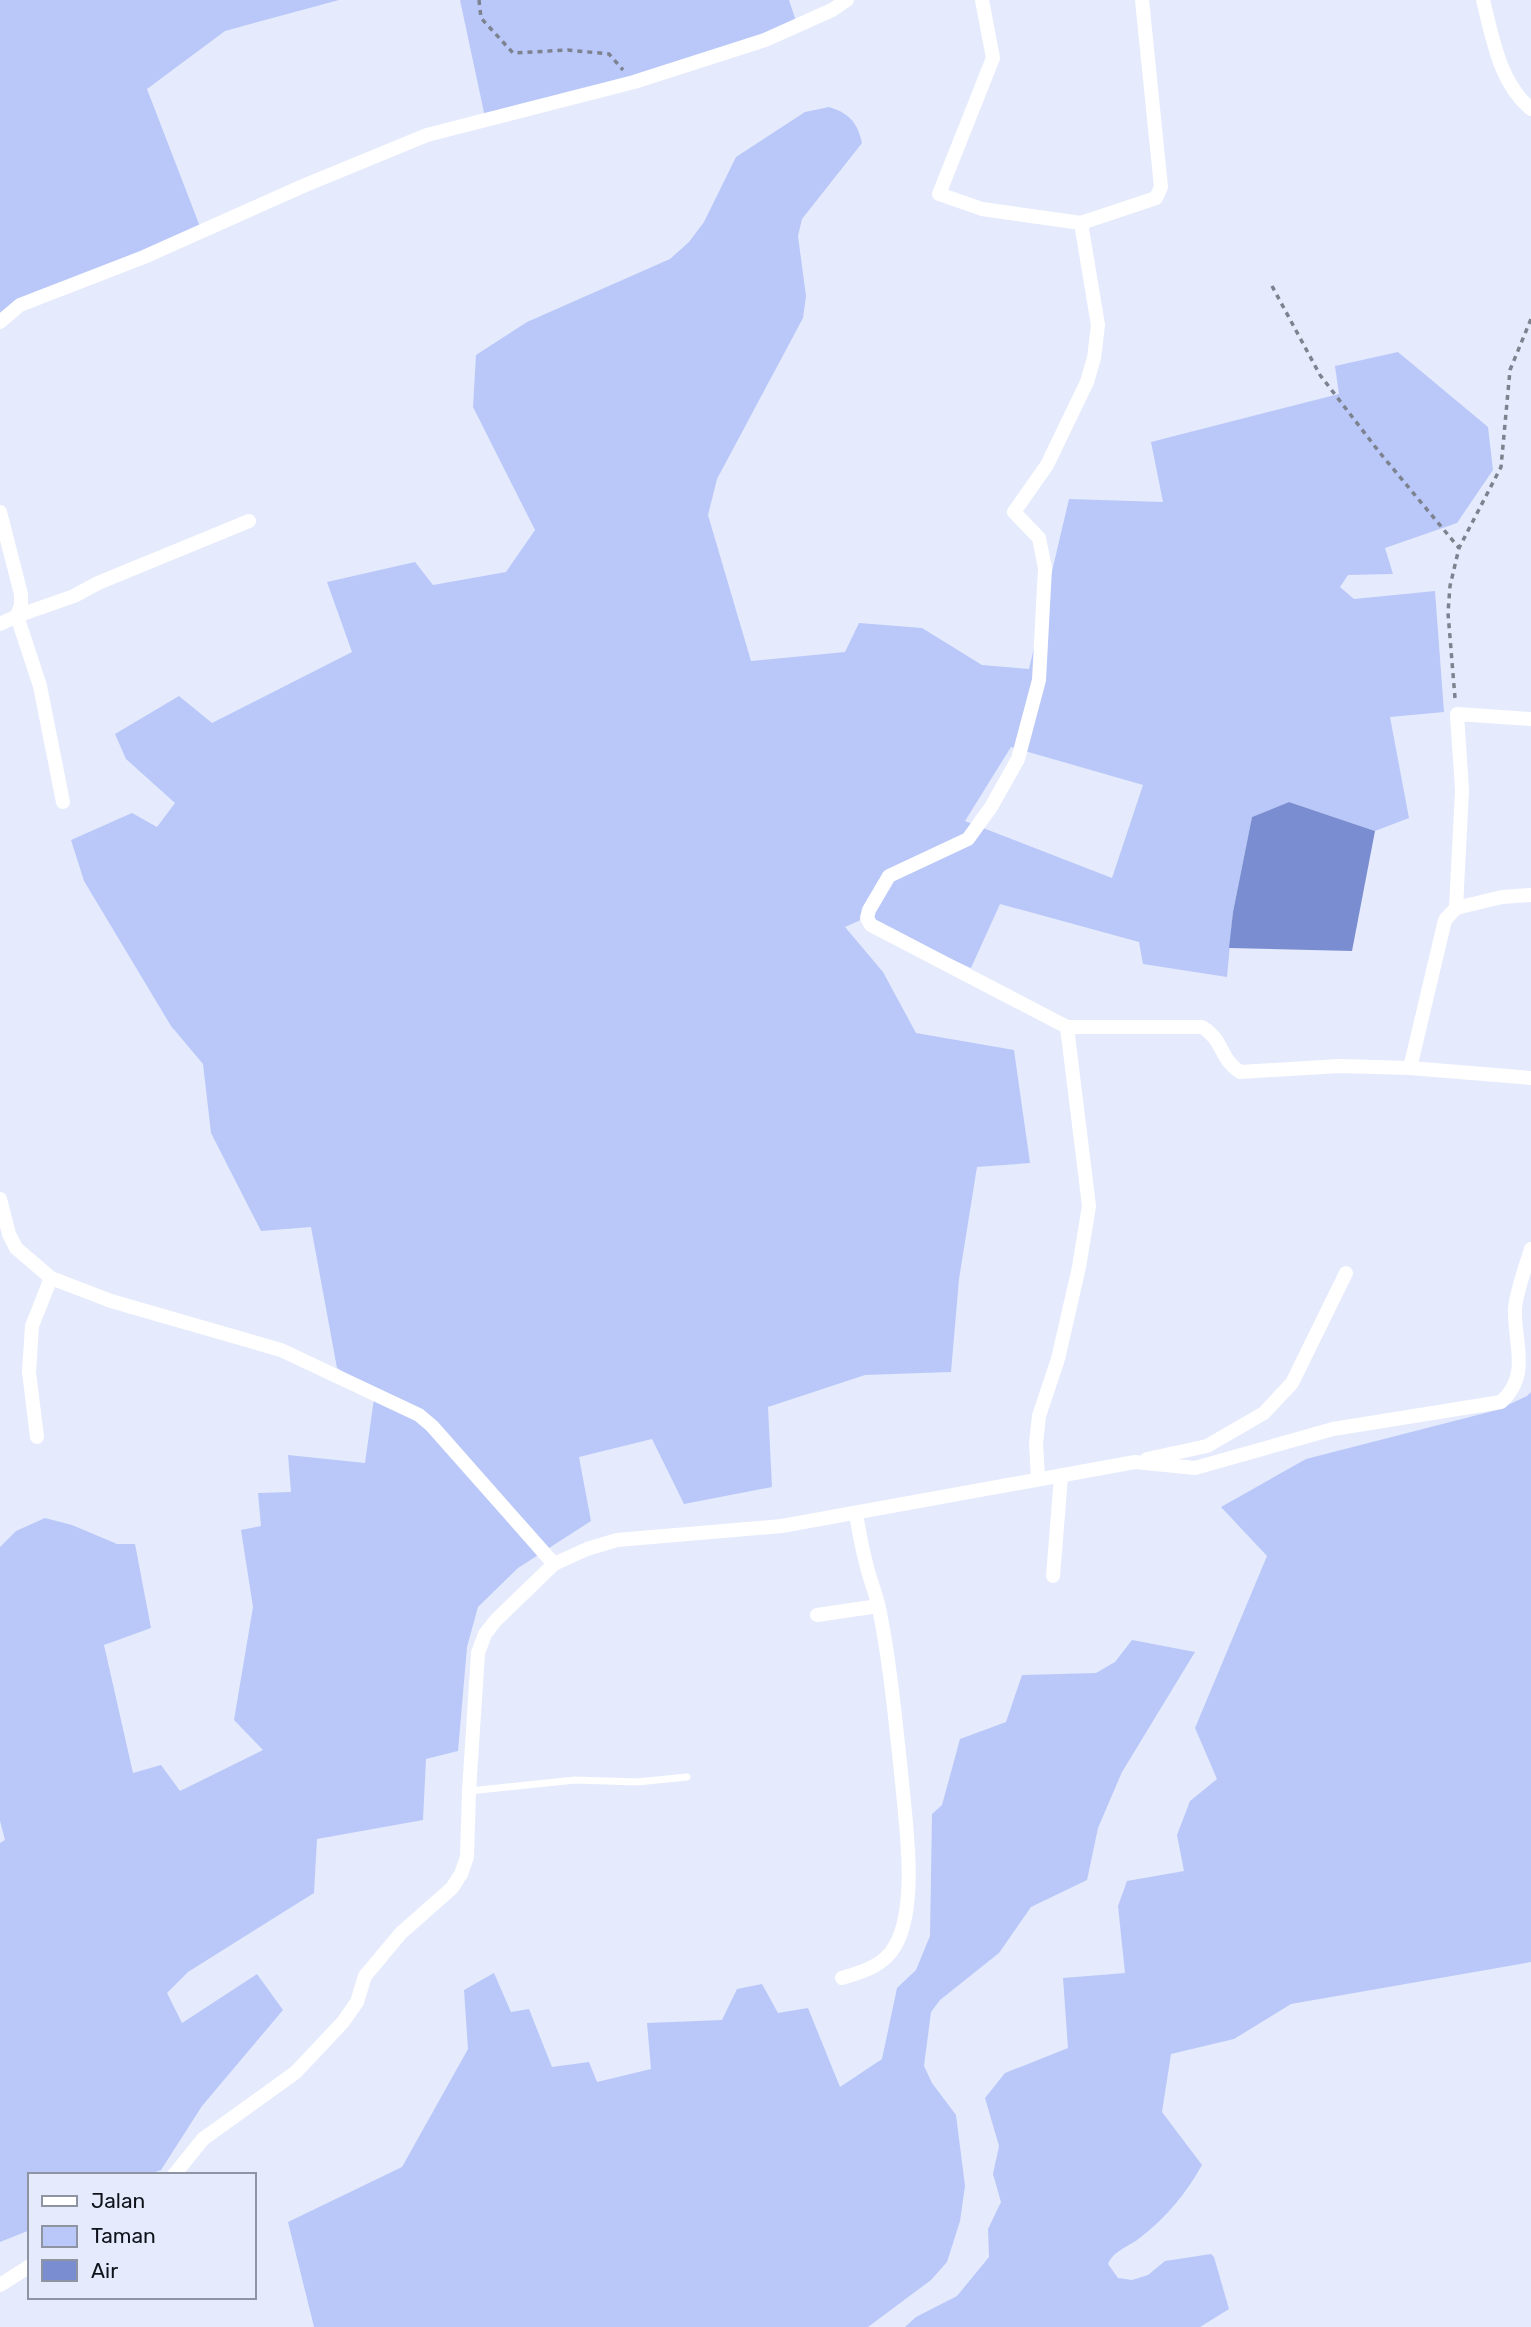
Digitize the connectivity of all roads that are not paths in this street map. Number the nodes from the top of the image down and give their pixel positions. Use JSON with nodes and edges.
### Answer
{"nodes":[{"id":1,"x":847,"y":0,"type":"edge"},
{"id":2,"x":982,"y":0,"type":"edge"},
{"id":3,"x":1142,"y":0,"type":"edge"},
{"id":4,"x":1483,"y":0,"type":"edge"},
{"id":5,"x":1531,"y":109,"type":"edge"},
{"id":6,"x":1081,"y":223,"type":"junction"},
{"id":7,"x":0,"y":322,"type":"edge"},
{"id":8,"x":0,"y":512,"type":"edge"},
{"id":9,"x":249,"y":521,"type":"dead end"},
{"id":10,"x":17,"y":616,"type":"junction"},
{"id":11,"x":0,"y":624,"type":"edge"},
{"id":12,"x":1531,"y":719,"type":"edge"},
{"id":13,"x":62,"y":802,"type":"dead end"},
{"id":14,"x":1531,"y":895,"type":"edge"},
{"id":15,"x":1457,"y":908,"type":"junction"},
{"id":16,"x":1067,"y":1027,"type":"junction"},
{"id":17,"x":1410,"y":1068,"type":"junction"},
{"id":18,"x":1531,"y":1078,"type":"edge"},
{"id":19,"x":0,"y":1199,"type":"edge"},
{"id":20,"x":1531,"y":1249,"type":"edge"},
{"id":21,"x":1346,"y":1273,"type":"dead end"},
{"id":22,"x":51,"y":1278,"type":"junction"},
{"id":23,"x":37,"y":1437,"type":"dead end"},
{"id":24,"x":1135,"y":1462,"type":"junction"},
{"id":25,"x":1062,"y":1477,"type":"junction"},
{"id":26,"x":1038,"y":1479,"type":"junction"},
{"id":27,"x":856,"y":1514,"type":"junction"},
{"id":28,"x":554,"y":1564,"type":"junction"},
{"id":29,"x":1053,"y":1576,"type":"dead end"},
{"id":30,"x":878,"y":1606,"type":"junction"},
{"id":31,"x":817,"y":1615,"type":"dead end"},
{"id":32,"x":687,"y":1777,"type":"dead end"},
{"id":33,"x":469,"y":1791,"type":"junction"},
{"id":34,"x":842,"y":1978,"type":"dead end"},
{"id":35,"x":176,"y":2173,"type":"edge"},
{"id":36,"x":28,"y":2267,"type":"edge"},
{"id":37,"x":0,"y":2285,"type":"edge"}],
"edges":[{"from":1,"to":7,"type":"street"},
{"from":2,"to":6,"type":"street"},
{"from":3,"to":6,"type":"street"},
{"from":4,"to":5,"type":"street"},
{"from":6,"to":16,"type":"street"},
{"from":8,"to":10,"type":"street"},
{"from":9,"to":10,"type":"street"},
{"from":10,"to":11,"type":"street"},
{"from":10,"to":13,"type":"street"},
{"from":12,"to":15,"type":"street"},
{"from":14,"to":15,"type":"street"},
{"from":15,"to":17,"type":"street"},
{"from":16,"to":17,"type":"street"},
{"from":16,"to":26,"type":"street"},
{"from":17,"to":18,"type":"street"},
{"from":19,"to":22,"type":"street"},
{"from":20,"to":24,"type":"street"},
{"from":21,"to":24,"type":"street"},
{"from":22,"to":23,"type":"street"},
{"from":22,"to":28,"type":"street"},
{"from":24,"to":25,"type":"street"},
{"from":25,"to":26,"type":"street"},
{"from":25,"to":29,"type":"street"},
{"from":26,"to":27,"type":"street"},
{"from":27,"to":28,"type":"street"},
{"from":27,"to":30,"type":"street"},
{"from":28,"to":33,"type":"street"},
{"from":30,"to":31,"type":"street"},
{"from":30,"to":34,"type":"street"},
{"from":32,"to":33,"type":"lane"},
{"from":33,"to":35,"type":"street"},
{"from":36,"to":37,"type":"street"}]}
